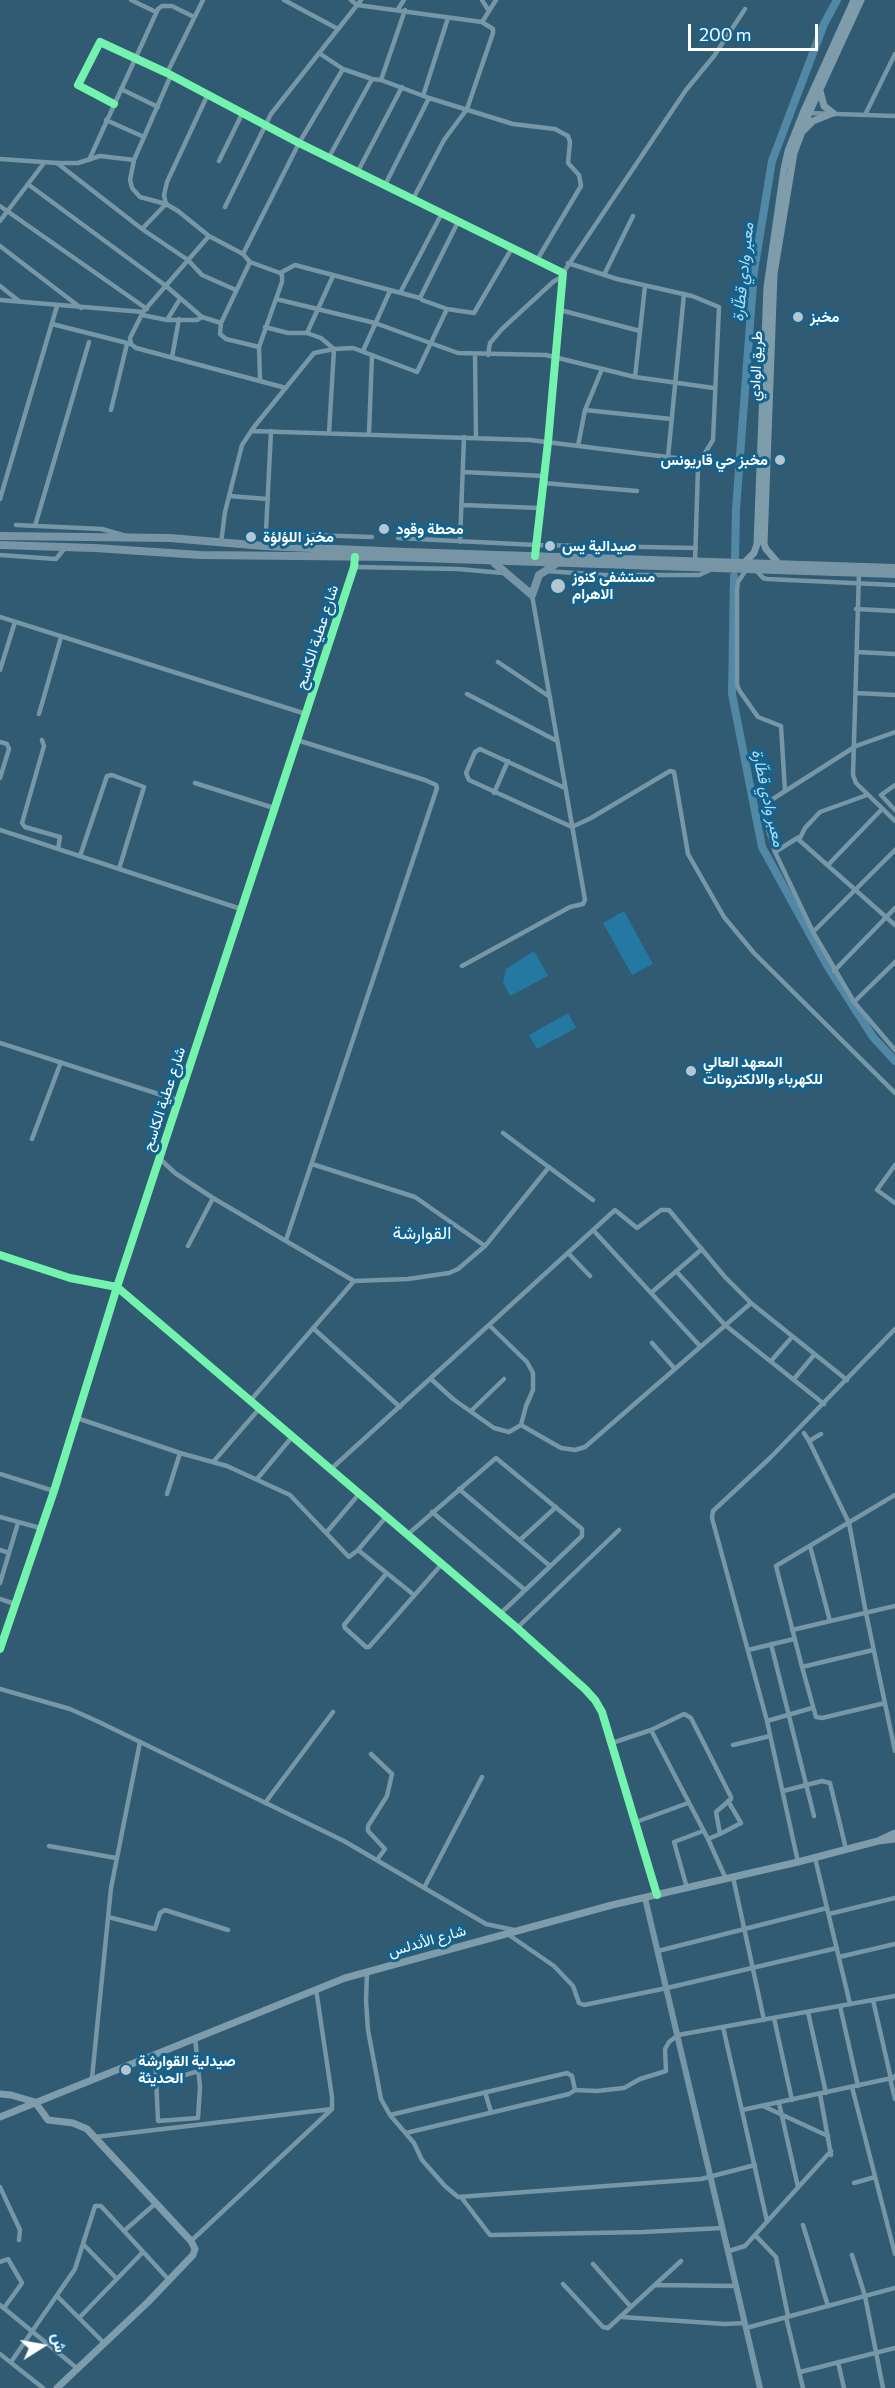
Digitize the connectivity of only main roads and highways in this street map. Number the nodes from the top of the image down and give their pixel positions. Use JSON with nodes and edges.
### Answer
{"nodes":[{"id":1,"x":854,"y":0,"type":"edge"},
{"id":2,"x":861,"y":0,"type":"edge"},
{"id":3,"x":820,"y":89,"type":"junction"},
{"id":4,"x":806,"y":113,"type":"junction"},
{"id":5,"x":801,"y":135,"type":"junction"},
{"id":6,"x":769,"y":298,"type":"junction"},
{"id":7,"x":2,"y":534,"type":"edge"},
{"id":8,"x":170,"y":538,"type":"junction"},
{"id":9,"x":199,"y":540,"type":"junction"},
{"id":10,"x":761,"y":544,"type":"junction"},
{"id":11,"x":0,"y":545,"type":"edge"},
{"id":12,"x":169,"y":554,"type":"junction"},
{"id":13,"x":200,"y":555,"type":"junction"},
{"id":14,"x":492,"y":561,"type":"junction"},
{"id":15,"x":557,"y":563,"type":"junction"},
{"id":16,"x":748,"y":567,"type":"junction"},
{"id":17,"x":780,"y":567,"type":"junction"},
{"id":18,"x":895,"y":568,"type":"edge"},
{"id":19,"x":895,"y":574,"type":"edge"},
{"id":20,"x":895,"y":1833,"type":"edge"},
{"id":21,"x":895,"y":1839,"type":"edge"},
{"id":22,"x":878,"y":1841,"type":"junction"},
{"id":23,"x":0,"y":2094,"type":"edge"},
{"id":24,"x":35,"y":2102,"type":"junction"},
{"id":25,"x":0,"y":2117,"type":"edge"},
{"id":26,"x":57,"y":2388,"type":"edge"}],
"edges":[{"from":1,"to":4,"type":"main road","name":"طريق الوادي"},
{"from":2,"to":3,"type":"main road","name":"طريق الوادي"},
{"from":3,"to":4,"type":"main road","name":"طريق الوادي"},
{"from":3,"to":5,"type":"main road"},
{"from":4,"to":5,"type":"main road","name":"طريق الوادي"},
{"from":4,"to":6,"type":"main road","name":"طريق الوادي"},
{"from":5,"to":6,"type":"main road","name":"طريق الوادي"},
{"from":6,"to":10,"type":"main road","name":"طريق الوادي"},
{"from":7,"to":8,"type":"highway"},
{"from":8,"to":9,"type":"highway"},
{"from":8,"to":12,"type":"highway"},
{"from":9,"to":13,"type":"highway"},
{"from":9,"to":16,"type":"highway"},
{"from":10,"to":16,"type":"main road"},
{"from":10,"to":17,"type":"main road"},
{"from":11,"to":12,"type":"highway"},
{"from":12,"to":13,"type":"highway"},
{"from":13,"to":14,"type":"highway"},
{"from":14,"to":15,"type":"highway"},
{"from":14,"to":15,"type":"highway"},
{"from":15,"to":16,"type":"highway"},
{"from":16,"to":17,"type":"highway"},
{"from":16,"to":17,"type":"highway"},
{"from":17,"to":18,"type":"highway"},
{"from":17,"to":19,"type":"highway"},
{"from":20,"to":22,"type":"main road","name":"شارع الأندلس"},
{"from":21,"to":22,"type":"main road","name":"شارع الأندلس"},
{"from":22,"to":24,"type":"main road","name":"شارع الأندلس"},
{"from":23,"to":24,"type":"main road"},
{"from":24,"to":25,"type":"main road","name":"شارع الأندلس"},
{"from":24,"to":26,"type":"main road"}]}
